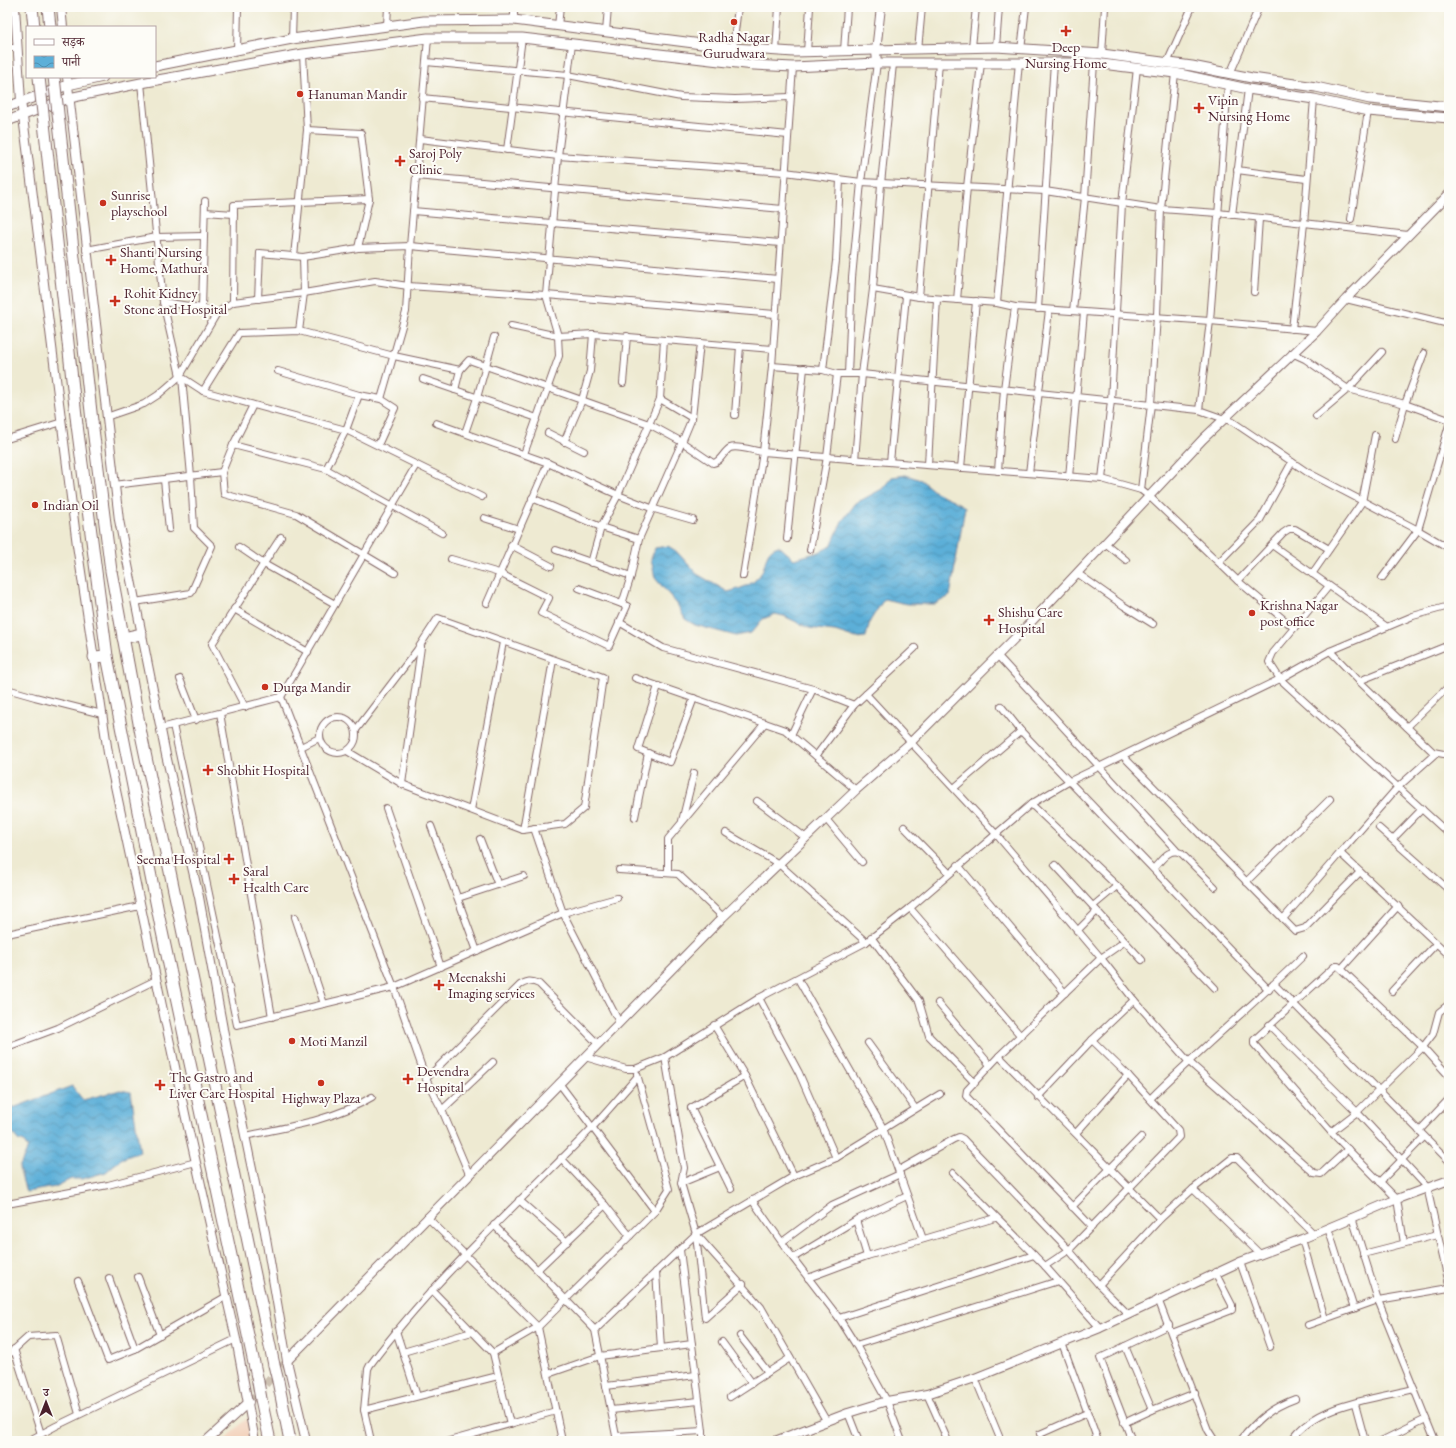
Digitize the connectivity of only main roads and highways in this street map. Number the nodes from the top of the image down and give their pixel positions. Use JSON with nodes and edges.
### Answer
{"nodes":[{"id":1,"x":32,"y":7,"type":"edge"},
{"id":2,"x":48,"y":7,"type":"edge"},
{"id":3,"x":34,"y":26,"type":"edge"},
{"id":4,"x":50,"y":26,"type":"edge"},
{"id":5,"x":156,"y":66,"type":"edge"},
{"id":6,"x":39,"y":78,"type":"edge"},
{"id":7,"x":54,"y":78,"type":"edge"},
{"id":8,"x":94,"y":78,"type":"edge"},
{"id":9,"x":68,"y":81,"type":"edge"},
{"id":10,"x":7,"y":107,"type":"edge"},
{"id":11,"x":1449,"y":107,"type":"edge"},
{"id":12,"x":1449,"y":118,"type":"edge"},
{"id":13,"x":7,"y":121,"type":"edge"},
{"id":14,"x":141,"y":634,"type":"road end"},
{"id":15,"x":123,"y":638,"type":"junction"},
{"id":16,"x":107,"y":656,"type":"junction"},
{"id":17,"x":94,"y":657,"type":"road end"},
{"id":18,"x":270,"y":1441,"type":"edge"},
{"id":19,"x":290,"y":1441,"type":"edge"}],
"edges":[{"from":1,"to":3,"type":"highway"},
{"from":2,"to":4,"type":"highway"},
{"from":5,"to":11,"type":"main road"},
{"from":6,"to":16,"type":"highway","bridge":true},
{"from":7,"to":15,"type":"highway","bridge":true},
{"from":8,"to":9,"type":"main road"},
{"from":9,"to":10,"type":"main road"},
{"from":12,"to":13,"type":"main road"},
{"from":14,"to":15,"type":"highway"},
{"from":15,"to":19,"type":"highway","bridge":true},
{"from":16,"to":17,"type":"highway"},
{"from":16,"to":18,"type":"highway","bridge":true}]}
